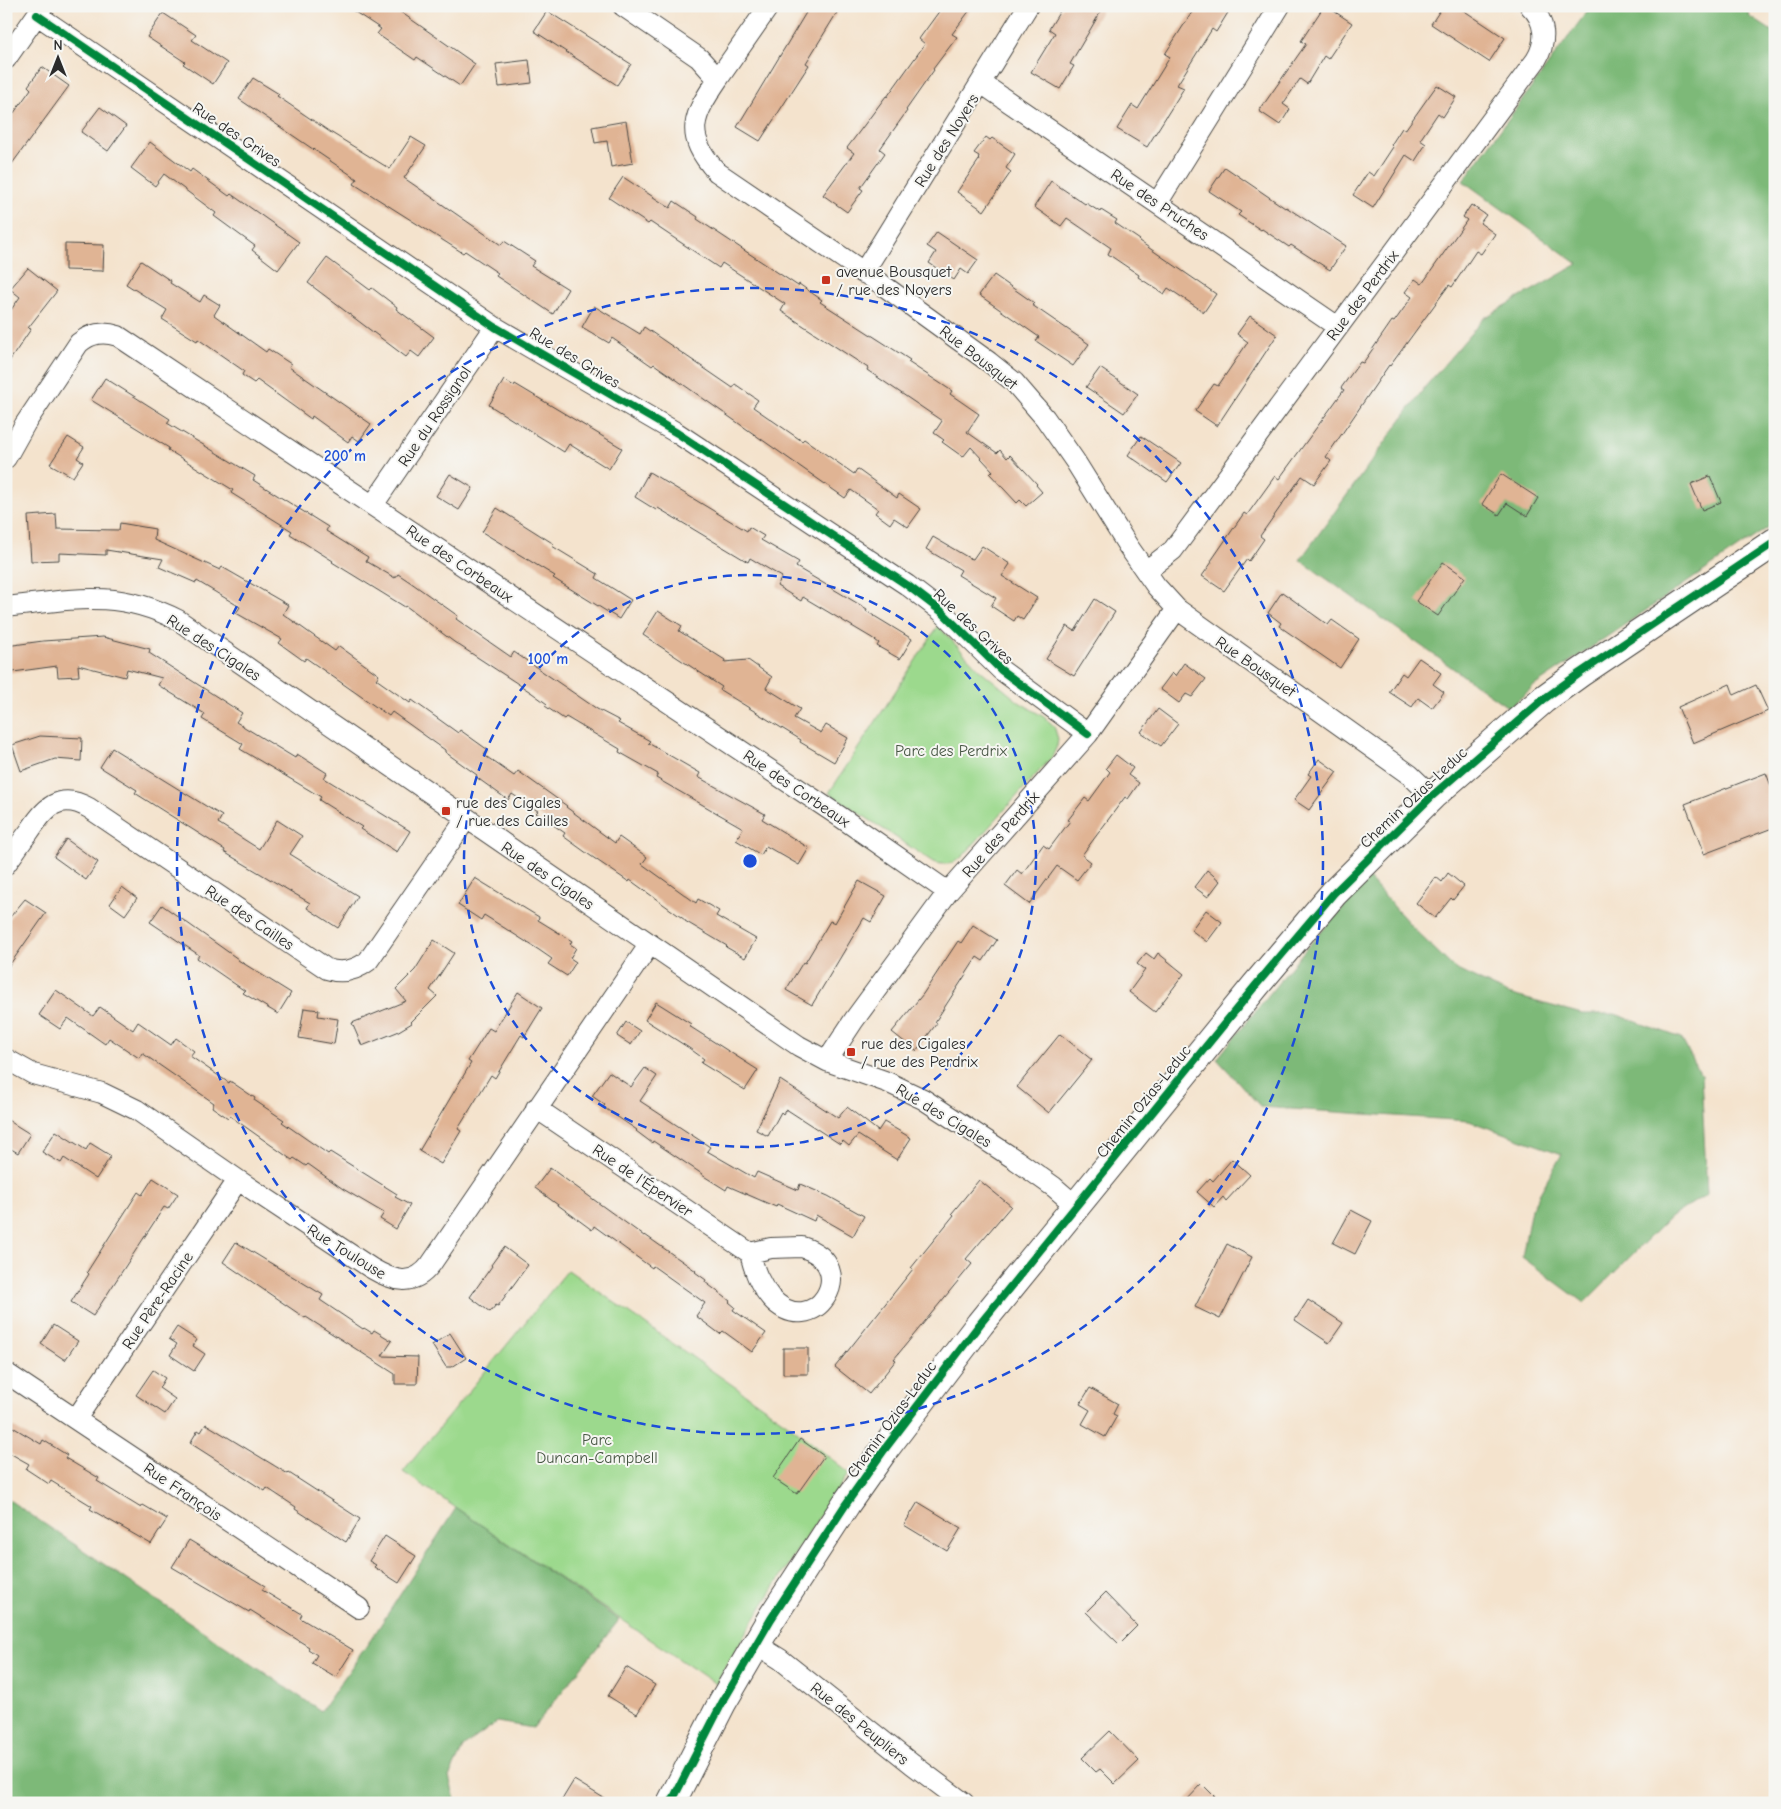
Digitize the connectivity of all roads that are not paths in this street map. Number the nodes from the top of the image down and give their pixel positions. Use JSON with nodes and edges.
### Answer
{"nodes":[{"id":1,"x":622,"y":6,"type":"edge"},
{"id":2,"x":769,"y":6,"type":"edge"},
{"id":3,"x":1028,"y":6,"type":"edge"},
{"id":4,"x":1280,"y":6,"type":"edge"},
{"id":5,"x":1530,"y":6,"type":"edge"},
{"id":6,"x":40,"y":10,"type":"edge"},
{"id":7,"x":6,"y":59,"type":"edge"},
{"id":8,"x":718,"y":79,"type":"junction"},
{"id":9,"x":981,"y":83,"type":"junction"},
{"id":10,"x":1158,"y":202,"type":"junction"},
{"id":11,"x":864,"y":273,"type":"junction"},
{"id":12,"x":495,"y":326,"type":"junction"},
{"id":13,"x":1338,"y":327,"type":"junction"},
{"id":14,"x":6,"y":458,"type":"edge"},
{"id":15,"x":373,"y":506,"type":"junction"},
{"id":16,"x":1775,"y":542,"type":"edge"},
{"id":17,"x":1146,"y":571,"type":"junction"},
{"id":18,"x":6,"y":607,"type":"edge"},
{"id":19,"x":1177,"y":609,"type":"junction"},
{"id":20,"x":1088,"y":734,"type":"junction"},
{"id":21,"x":1432,"y":796,"type":"junction"},
{"id":22,"x":466,"y":819,"type":"junction"},
{"id":23,"x":6,"y":864,"type":"edge"},
{"id":24,"x":948,"y":892,"type":"junction"},
{"id":25,"x":650,"y":944,"type":"junction"},
{"id":26,"x":6,"y":1059,"type":"edge"},
{"id":27,"x":827,"y":1061,"type":"junction"},
{"id":28,"x":536,"y":1108,"type":"junction"},
{"id":29,"x":238,"y":1180,"type":"junction"},
{"id":30,"x":1076,"y":1206,"type":"junction"},
{"id":31,"x":750,"y":1253,"type":"dead end"},
{"id":32,"x":6,"y":1373,"type":"edge"},
{"id":33,"x":76,"y":1419,"type":"junction"},
{"id":34,"x":359,"y":1608,"type":"dead end"},
{"id":35,"x":756,"y":1644,"type":"junction"},
{"id":36,"x":671,"y":1803,"type":"edge"},
{"id":37,"x":964,"y":1803,"type":"edge"}],
"edges":[{"from":1,"to":8,"type":"street"},
{"from":2,"to":8,"type":"street","name":"Rue Bousquet"},
{"from":3,"to":9,"type":"street","name":"Rue des Noyers"},
{"from":4,"to":10,"type":"street"},
{"from":5,"to":13,"type":"street","name":"Rue des Perdrix"},
{"from":6,"to":7,"type":"street"},
{"from":6,"to":12,"type":"street","name":"Rue des Grives"},
{"from":8,"to":11,"type":"street","name":"Rue Bousquet"},
{"from":9,"to":10,"type":"street","name":"Rue des Pruches"},
{"from":9,"to":11,"type":"street","name":"Rue des Noyers"},
{"from":10,"to":13,"type":"street","name":"Rue des Pruches"},
{"from":11,"to":17,"type":"street","name":"Rue Bousquet"},
{"from":12,"to":15,"type":"street","name":"Rue du Rossignol"},
{"from":12,"to":20,"type":"street","name":"Rue des Grives"},
{"from":13,"to":17,"type":"street","name":"Rue des Perdrix"},
{"from":14,"to":15,"type":"street","name":"Rue des Corbeaux"},
{"from":15,"to":24,"type":"street","name":"Rue des Corbeaux"},
{"from":16,"to":21,"type":"street","name":"Chemin Ozias-Leduc"},
{"from":17,"to":19,"type":"street","name":"Rue Bousquet"},
{"from":18,"to":22,"type":"street","name":"Rue des Cigales"},
{"from":19,"to":20,"type":"street","name":"Rue des Perdrix"},
{"from":19,"to":21,"type":"street","name":"Rue Bousquet"},
{"from":20,"to":24,"type":"street","name":"Rue des Perdrix"},
{"from":21,"to":30,"type":"street","name":"Chemin Ozias-Leduc"},
{"from":22,"to":23,"type":"street","name":"Rue des Cailles"},
{"from":22,"to":25,"type":"street","name":"Rue des Cigales"},
{"from":24,"to":27,"type":"street","name":"Rue des Perdrix"},
{"from":25,"to":27,"type":"street","name":"Rue des Cigales"},
{"from":25,"to":28,"type":"street","name":"Rue Toulouse"},
{"from":26,"to":29,"type":"street","name":"Rue Toulouse"},
{"from":27,"to":30,"type":"street","name":"Rue des Cigales"},
{"from":28,"to":29,"type":"street","name":"Rue Toulouse"},
{"from":28,"to":31,"type":"street","name":"Rue de l'Épervier"},
{"from":29,"to":33,"type":"street","name":"Rue Père-Racine"},
{"from":30,"to":35,"type":"street","name":"Chemin Ozias-Leduc"},
{"from":32,"to":33,"type":"street","name":"Rue François"},
{"from":33,"to":34,"type":"street","name":"Rue François"},
{"from":35,"to":36,"type":"street","name":"Chemin Ozias-Leduc"},
{"from":35,"to":37,"type":"street","name":"Rue des Peupliers"}]}
